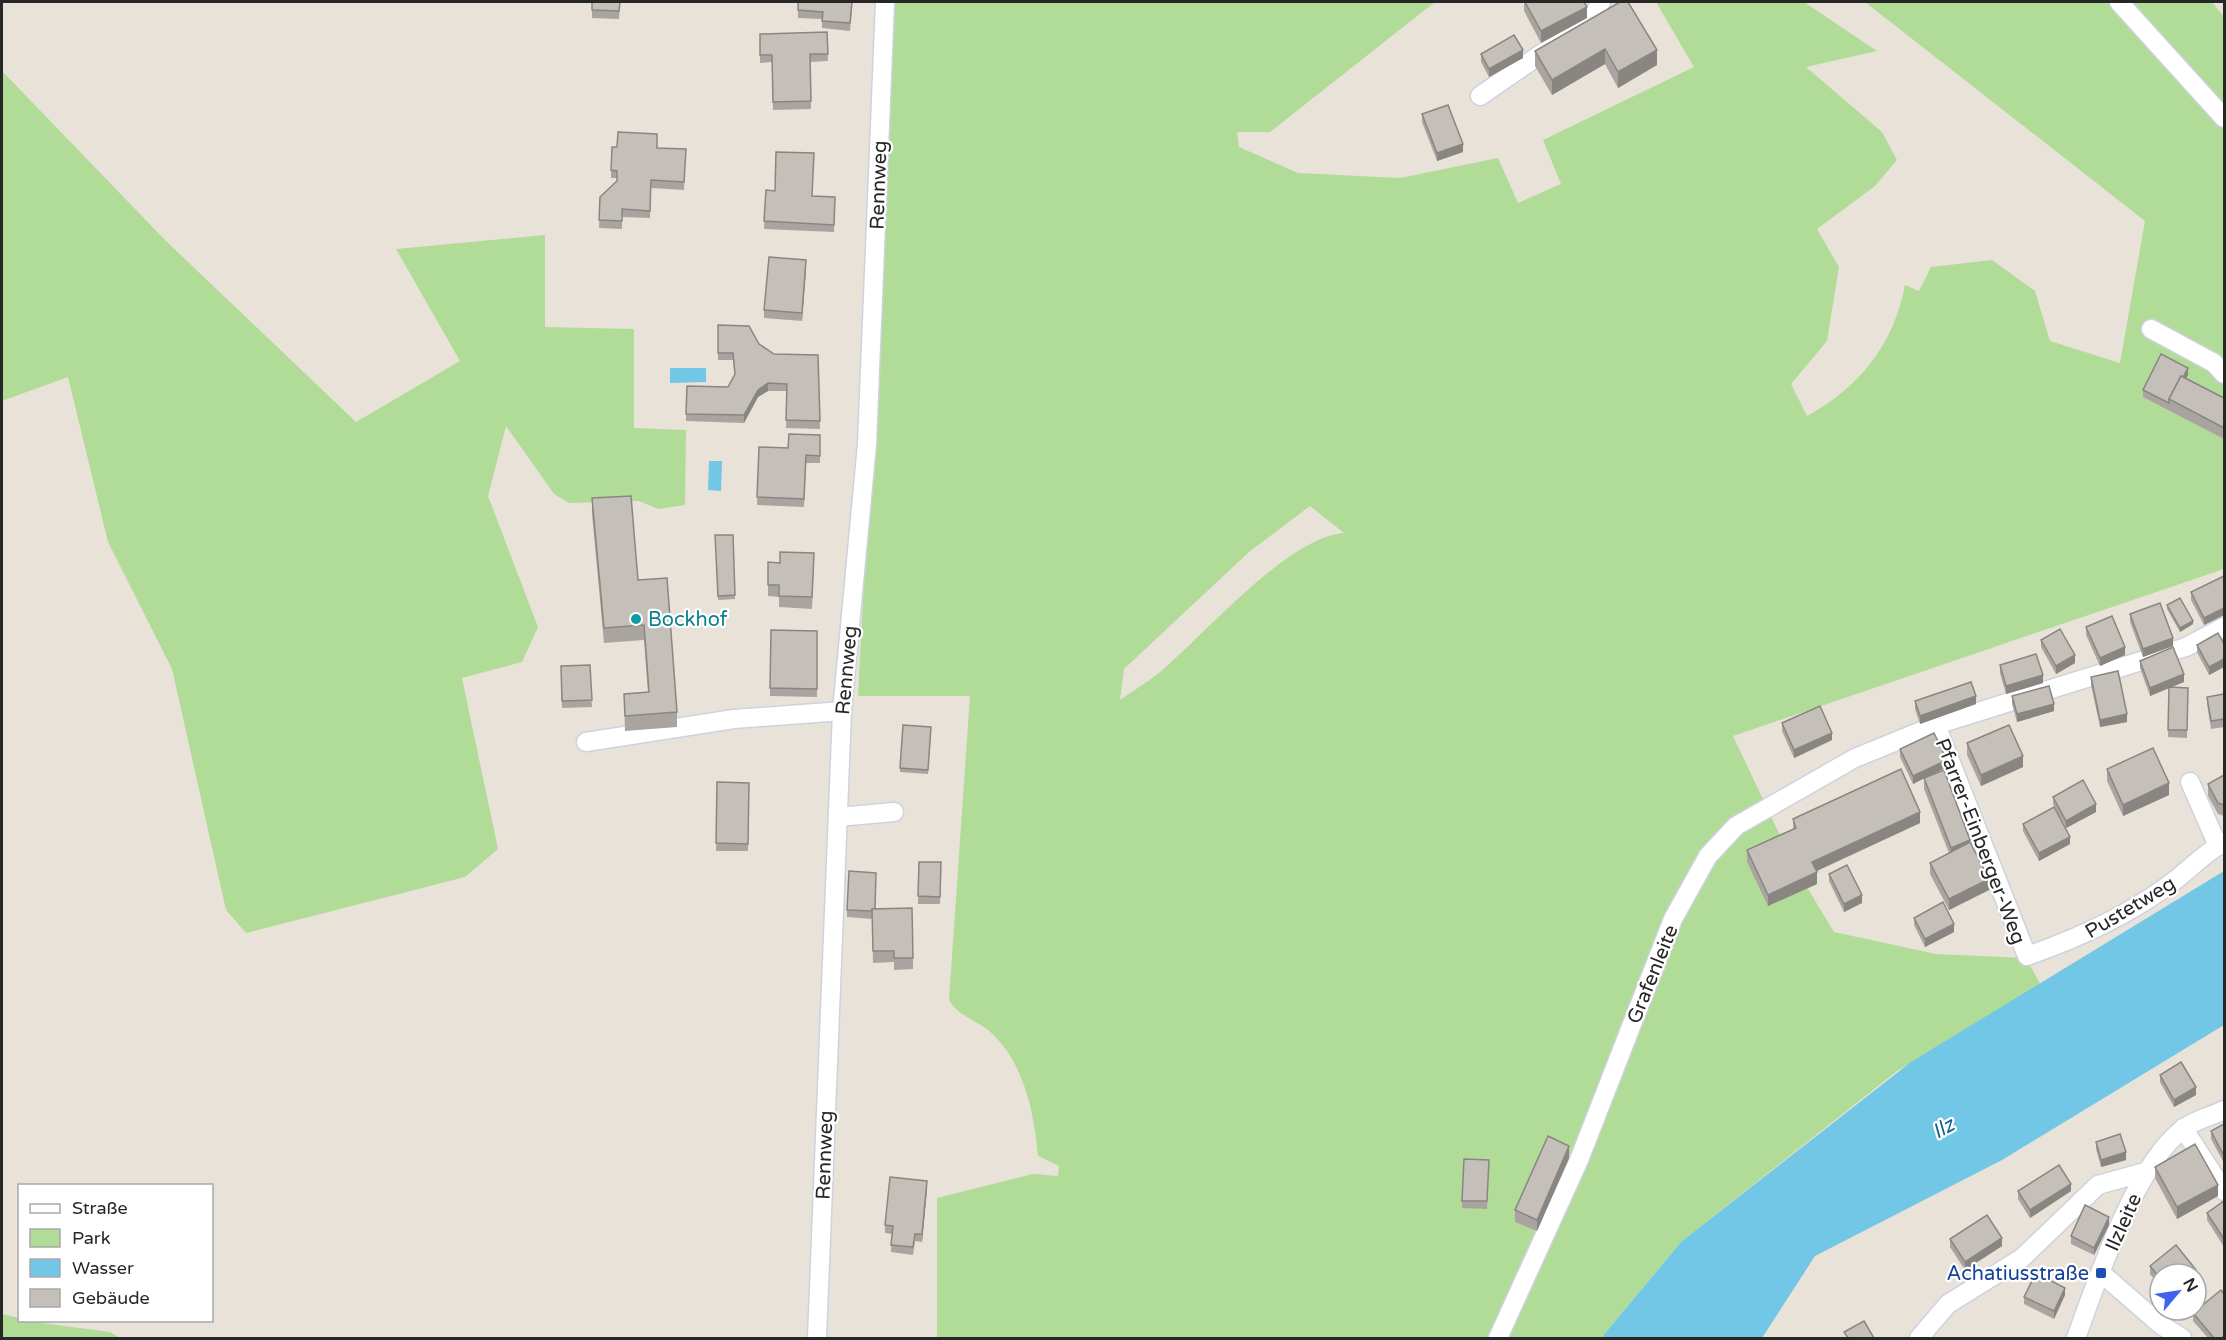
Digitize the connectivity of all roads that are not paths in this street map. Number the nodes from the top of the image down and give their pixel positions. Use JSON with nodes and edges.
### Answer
{"nodes":[{"id":1,"x":885,"y":2,"type":"edge"},
{"id":2,"x":1601,"y":2,"type":"edge"},
{"id":3,"x":2119,"y":2,"type":"edge"},
{"id":4,"x":1480,"y":96,"type":"dead end"},
{"id":5,"x":2224,"y":118,"type":"edge"},
{"id":6,"x":2151,"y":329,"type":"dead end"},
{"id":7,"x":2224,"y":374,"type":"edge"},
{"id":8,"x":2224,"y":627,"type":"edge"},
{"id":9,"x":842,"y":711,"type":"junction"},
{"id":10,"x":1936,"y":725,"type":"junction"},
{"id":11,"x":586,"y":742,"type":"dead end"},
{"id":12,"x":2190,"y":782,"type":"dead end"},
{"id":13,"x":894,"y":812,"type":"dead end"},
{"id":14,"x":838,"y":818,"type":"junction"},
{"id":15,"x":2221,"y":844,"type":"edge"},
{"id":16,"x":2027,"y":956,"type":"joint"},
{"id":17,"x":2224,"y":1110,"type":"edge"},
{"id":18,"x":2183,"y":1128,"type":"junction"},
{"id":19,"x":2145,"y":1172,"type":"junction"},
{"id":20,"x":2224,"y":1191,"type":"edge"},
{"id":21,"x":2101,"y":1273,"type":"junction"},
{"id":22,"x":817,"y":1338,"type":"edge"},
{"id":23,"x":1498,"y":1338,"type":"edge"},
{"id":24,"x":1919,"y":1338,"type":"edge"},
{"id":25,"x":2076,"y":1338,"type":"edge"},
{"id":26,"x":2182,"y":1338,"type":"edge"}],
"edges":[{"from":1,"to":9,"type":"street","name":"Rennweg"},
{"from":2,"to":4,"type":"street"},
{"from":3,"to":5,"type":"street"},
{"from":6,"to":7,"type":"street"},
{"from":8,"to":10,"type":"street","name":"Grafenleite"},
{"from":9,"to":11,"type":"street"},
{"from":9,"to":14,"type":"street","name":"Rennweg"},
{"from":10,"to":16,"type":"street","name":"Pfarrer-Einberger-Weg"},
{"from":10,"to":23,"type":"street","name":"Grafenleite"},
{"from":12,"to":15,"type":"street"},
{"from":13,"to":14,"type":"street"},
{"from":14,"to":22,"type":"street","name":"Rennweg"},
{"from":15,"to":16,"type":"street","name":"Pustetweg"},
{"from":17,"to":18,"type":"street"},
{"from":18,"to":19,"type":"street","name":"Ilzleite"},
{"from":18,"to":20,"type":"street"},
{"from":19,"to":21,"type":"street","name":"Ilzleite"},
{"from":19,"to":24,"type":"street"},
{"from":21,"to":25,"type":"street","name":"Ilzleite"},
{"from":21,"to":26,"type":"street"}]}
